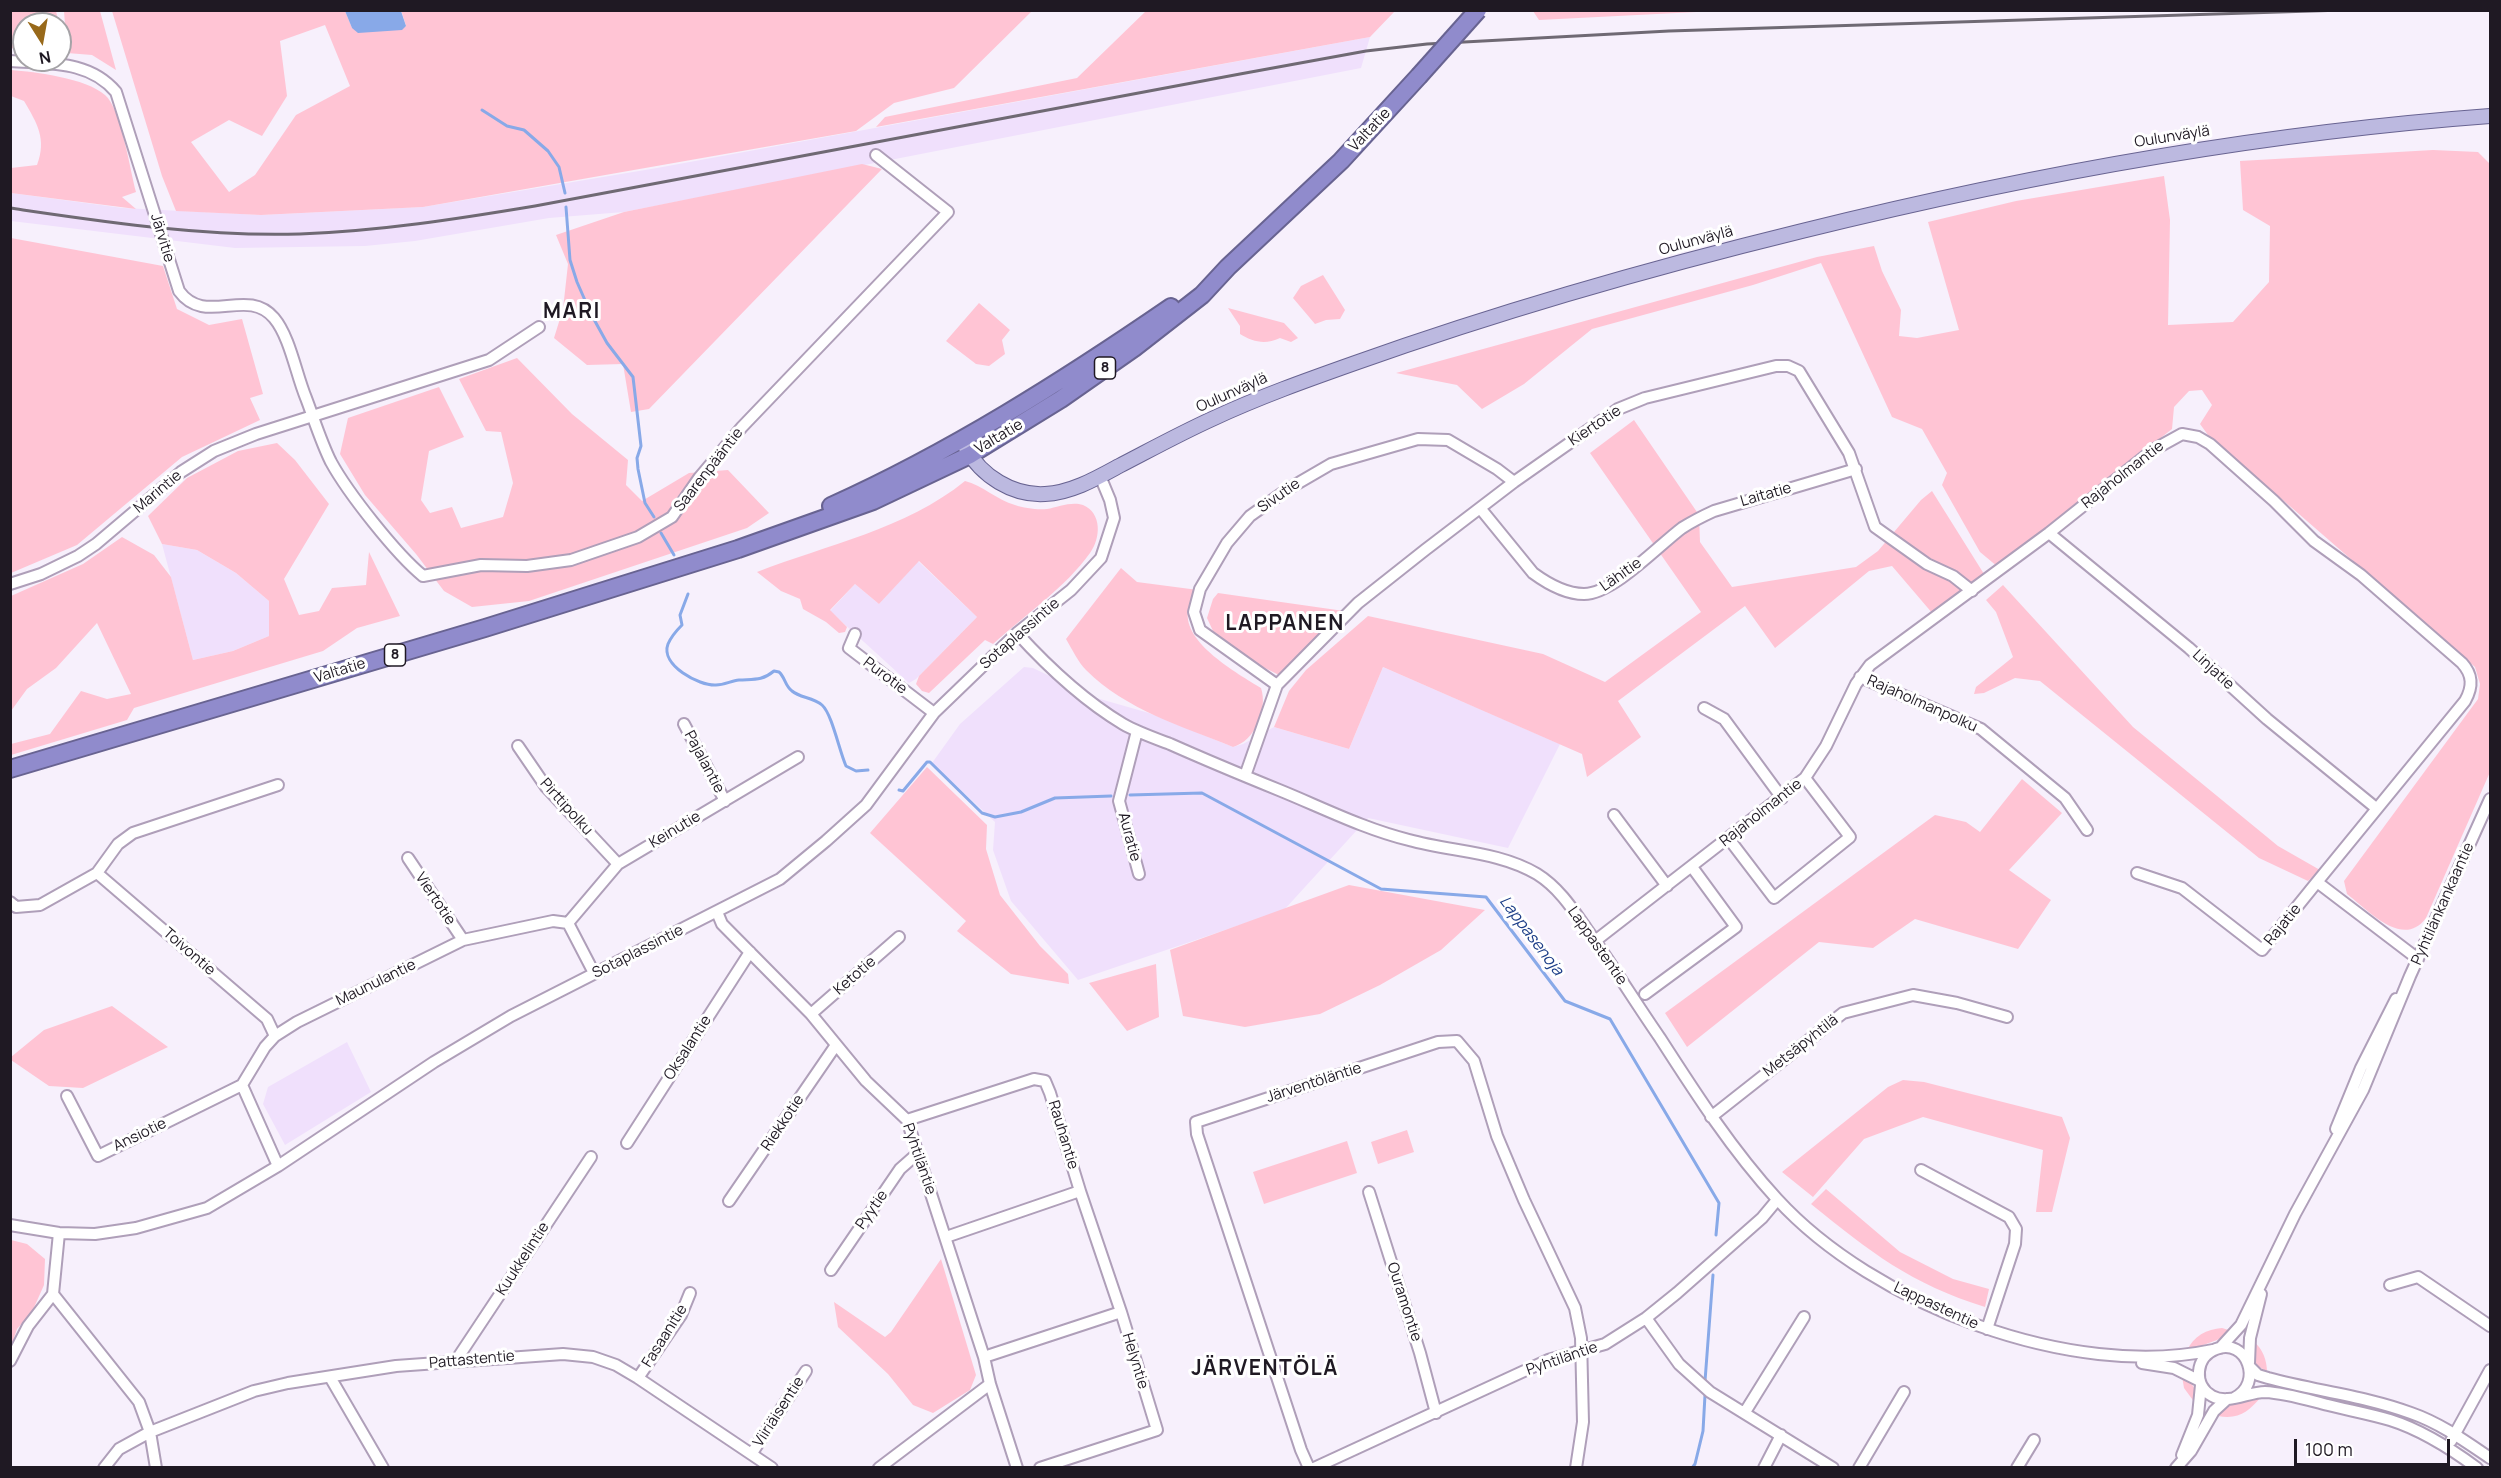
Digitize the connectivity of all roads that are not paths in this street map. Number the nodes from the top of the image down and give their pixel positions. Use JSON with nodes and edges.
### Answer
{"nodes":[{"id":1,"x":1478,"y":10,"type":"edge"},
{"id":2,"x":10,"y":60,"type":"edge"},
{"id":3,"x":2490,"y":116,"type":"edge"},
{"id":4,"x":876,"y":155,"type":"dead end"},
{"id":5,"x":539,"y":327,"type":"dead end"},
{"id":6,"x":313,"y":416,"type":"junction"},
{"id":7,"x":966,"y":447,"type":"junction"},
{"id":8,"x":1856,"y":469,"type":"junction"},
{"id":9,"x":1100,"y":476,"type":"junction"},
{"id":10,"x":1514,"y":482,"type":"junction"},
{"id":11,"x":1480,"y":508,"type":"junction"},
{"id":12,"x":1681,"y":529,"type":"joint"},
{"id":13,"x":2049,"y":533,"type":"junction"},
{"id":14,"x":10,"y":584,"type":"edge"},
{"id":15,"x":1972,"y":591,"type":"junction"},
{"id":16,"x":1017,"y":633,"type":"junction"},
{"id":17,"x":855,"y":634,"type":"dead end"},
{"id":18,"x":1860,"y":676,"type":"junction"},
{"id":19,"x":1277,"y":685,"type":"junction"},
{"id":20,"x":1704,"y":708,"type":"dead end"},
{"id":21,"x":934,"y":713,"type":"junction"},
{"id":22,"x":684,"y":724,"type":"dead end"},
{"id":23,"x":1137,"y":731,"type":"junction"},
{"id":24,"x":518,"y":746,"type":"dead end"},
{"id":25,"x":798,"y":757,"type":"dead end"},
{"id":26,"x":10,"y":769,"type":"edge"},
{"id":27,"x":1245,"y":776,"type":"junction"},
{"id":28,"x":1805,"y":778,"type":"junction"},
{"id":29,"x":278,"y":785,"type":"dead end"},
{"id":30,"x":1782,"y":798,"type":"junction"},
{"id":31,"x":2490,"y":799,"type":"edge"},
{"id":32,"x":724,"y":801,"type":"junction"},
{"id":33,"x":2376,"y":808,"type":"junction"},
{"id":34,"x":1614,"y":815,"type":"dead end"},
{"id":35,"x":2087,"y":830,"type":"dead end"},
{"id":36,"x":1729,"y":839,"type":"junction"},
{"id":37,"x":408,"y":858,"type":"dead end"},
{"id":38,"x":618,"y":864,"type":"junction"},
{"id":39,"x":1692,"y":867,"type":"junction"},
{"id":40,"x":97,"y":873,"type":"junction"},
{"id":41,"x":2136,"y":873,"type":"dead end"},
{"id":42,"x":1139,"y":874,"type":"dead end"},
{"id":43,"x":2317,"y":882,"type":"junction"},
{"id":44,"x":1667,"y":886,"type":"junction"},
{"id":45,"x":10,"y":902,"type":"edge"},
{"id":46,"x":717,"y":912,"type":"junction"},
{"id":47,"x":568,"y":923,"type":"junction"},
{"id":48,"x":899,"y":937,"type":"dead end"},
{"id":49,"x":463,"y":940,"type":"junction"},
{"id":50,"x":1595,"y":940,"type":"junction"},
{"id":51,"x":750,"y":952,"type":"junction"},
{"id":52,"x":2418,"y":959,"type":"junction"},
{"id":53,"x":594,"y":973,"type":"junction"},
{"id":54,"x":1646,"y":994,"type":"dead end"},
{"id":55,"x":811,"y":1014,"type":"junction"},
{"id":56,"x":2007,"y":1017,"type":"dead end"},
{"id":57,"x":275,"y":1036,"type":"junction"},
{"id":58,"x":836,"y":1045,"type":"junction"},
{"id":59,"x":242,"y":1084,"type":"junction"},
{"id":60,"x":67,"y":1096,"type":"dead end"},
{"id":61,"x":1711,"y":1117,"type":"junction"},
{"id":62,"x":908,"y":1120,"type":"junction"},
{"id":63,"x":627,"y":1143,"type":"dead end"},
{"id":64,"x":917,"y":1154,"type":"junction"},
{"id":65,"x":591,"y":1157,"type":"dead end"},
{"id":66,"x":278,"y":1166,"type":"junction"},
{"id":67,"x":1921,"y":1170,"type":"dead end"},
{"id":68,"x":1080,"y":1191,"type":"junction"},
{"id":69,"x":1369,"y":1192,"type":"dead end"},
{"id":70,"x":1778,"y":1200,"type":"junction"},
{"id":71,"x":729,"y":1201,"type":"dead end"},
{"id":72,"x":10,"y":1225,"type":"edge"},
{"id":73,"x":59,"y":1233,"type":"junction"},
{"id":74,"x":946,"y":1237,"type":"junction"},
{"id":75,"x":831,"y":1270,"type":"dead end"},
{"id":76,"x":2264,"y":1279,"type":"junction"},
{"id":77,"x":2390,"y":1285,"type":"dead end"},
{"id":78,"x":690,"y":1293,"type":"dead end"},
{"id":79,"x":53,"y":1294,"type":"junction"},
{"id":80,"x":1121,"y":1312,"type":"junction"},
{"id":81,"x":1804,"y":1317,"type":"dead end"},
{"id":82,"x":1646,"y":1318,"type":"junction"},
{"id":83,"x":2490,"y":1326,"type":"edge"},
{"id":84,"x":1987,"y":1329,"type":"junction"},
{"id":85,"x":2217,"y":1349,"type":"junction"},
{"id":86,"x":1582,"y":1352,"type":"junction"},
{"id":87,"x":2101,"y":1353,"type":"junction"},
{"id":88,"x":984,"y":1357,"type":"junction"},
{"id":89,"x":10,"y":1361,"type":"edge"},
{"id":90,"x":456,"y":1362,"type":"junction"},
{"id":91,"x":2249,"y":1365,"type":"junction"},
{"id":92,"x":2490,"y":1370,"type":"edge"},
{"id":93,"x":806,"y":1371,"type":"dead end"},
{"id":94,"x":330,"y":1377,"type":"junction"},
{"id":95,"x":638,"y":1378,"type":"junction"},
{"id":96,"x":2201,"y":1383,"type":"junction"},
{"id":97,"x":990,"y":1384,"type":"junction"},
{"id":98,"x":1904,"y":1392,"type":"dead end"},
{"id":99,"x":2230,"y":1399,"type":"junction"},
{"id":100,"x":1745,"y":1412,"type":"junction"},
{"id":101,"x":1436,"y":1413,"type":"junction"},
{"id":102,"x":150,"y":1432,"type":"junction"},
{"id":103,"x":1781,"y":1435,"type":"junction"},
{"id":104,"x":2455,"y":1435,"type":"junction"},
{"id":105,"x":2034,"y":1440,"type":"dead end"},
{"id":106,"x":2448,"y":1447,"type":"junction"},
{"id":107,"x":752,"y":1454,"type":"junction"},
{"id":108,"x":2490,"y":1458,"type":"edge"},
{"id":109,"x":2178,"y":1466,"type":"edge"},
{"id":110,"x":104,"y":1467,"type":"edge"},
{"id":111,"x":156,"y":1467,"type":"edge"},
{"id":112,"x":382,"y":1467,"type":"edge"},
{"id":113,"x":772,"y":1467,"type":"edge"},
{"id":114,"x":879,"y":1467,"type":"edge"},
{"id":115,"x":1017,"y":1467,"type":"edge"},
{"id":116,"x":1040,"y":1467,"type":"edge"},
{"id":117,"x":1309,"y":1467,"type":"edge"},
{"id":118,"x":1314,"y":1467,"type":"edge"},
{"id":119,"x":1576,"y":1467,"type":"edge"},
{"id":120,"x":1764,"y":1467,"type":"edge"},
{"id":121,"x":1833,"y":1467,"type":"edge"},
{"id":122,"x":1859,"y":1467,"type":"edge"},
{"id":123,"x":2017,"y":1467,"type":"edge"},
{"id":124,"x":2477,"y":1467,"type":"edge"}],
"edges":[{"from":1,"to":7,"type":"highway","name":"Valtatie","number":"8","bridge":true},
{"from":2,"to":6,"type":"street","name":"Järvitie"},
{"from":3,"to":9,"type":"main road","name":"Oulunväylä"},
{"from":4,"to":6,"type":"street","name":"Saarenpääntie"},
{"from":5,"to":6,"type":"street","name":"Marintie"},
{"from":6,"to":14,"type":"street","name":"Marintie"},
{"from":7,"to":9,"type":"main road","name":"Oulunväylä"},
{"from":7,"to":26,"type":"highway","name":"Valtatie","number":"8"},
{"from":8,"to":10,"type":"street","name":"Kiertotie"},
{"from":8,"to":12,"type":"street","name":"Laitatie"},
{"from":8,"to":15,"type":"street","name":"Kiertotie"},
{"from":9,"to":16,"type":"street","name":"Sotaplassintie"},
{"from":10,"to":11,"type":"street","name":"Kiertotie"},
{"from":10,"to":19,"type":"street","name":"Sivutie"},
{"from":11,"to":12,"type":"street","name":"Lähitie"},
{"from":11,"to":19,"type":"street","name":"Kiertotie"},
{"from":13,"to":15,"type":"street","name":"Rajaholmantie"},
{"from":13,"to":33,"type":"street","name":"Linjatie"},
{"from":13,"to":33,"type":"street","name":"Rajaholmantie"},
{"from":15,"to":18,"type":"street","name":"Rajaholmantie"},
{"from":16,"to":21,"type":"street","name":"Sotaplassintie"},
{"from":16,"to":23,"type":"street","name":"Lappastentie"},
{"from":17,"to":21,"type":"street","name":"Purotie"},
{"from":18,"to":28,"type":"street","name":"Rajaholmantie"},
{"from":18,"to":35,"type":"street","name":"Rajaholmanpolku"},
{"from":19,"to":27,"type":"street","name":"Kiertotie"},
{"from":20,"to":30,"type":"street"},
{"from":21,"to":46,"type":"street","name":"Sotaplassintie"},
{"from":22,"to":32,"type":"street","name":"Pajalantie"},
{"from":23,"to":27,"type":"street","name":"Lappastentie"},
{"from":23,"to":42,"type":"street","name":"Auratie"},
{"from":24,"to":38,"type":"street","name":"Pirttipolku"},
{"from":25,"to":32,"type":"street","name":"Keinutie"},
{"from":27,"to":50,"type":"street","name":"Lappastentie"},
{"from":28,"to":30,"type":"street","name":"Rajaholmantie"},
{"from":28,"to":36,"type":"street"},
{"from":29,"to":40,"type":"street"},
{"from":30,"to":36,"type":"street","name":"Rajaholmantie"},
{"from":31,"to":52,"type":"street","name":"Pyhtilänkankaantie"},
{"from":32,"to":38,"type":"street","name":"Keinutie"},
{"from":33,"to":43,"type":"street","name":"Rajaholmantie"},
{"from":34,"to":44,"type":"street"},
{"from":36,"to":39,"type":"street","name":"Rajaholmantie"},
{"from":37,"to":49,"type":"street","name":"Viertotie"},
{"from":38,"to":47,"type":"street","name":"Keinutie"},
{"from":39,"to":44,"type":"street","name":"Rajaholmantie"},
{"from":39,"to":54,"type":"street"},
{"from":40,"to":45,"type":"street"},
{"from":40,"to":57,"type":"street","name":"Toivontie"},
{"from":41,"to":43,"type":"street","name":"Rajatie"},
{"from":43,"to":52,"type":"street"},
{"from":44,"to":50,"type":"street","name":"Rajaholmantie"},
{"from":46,"to":51,"type":"street","name":"Pyhtiläntie"},
{"from":46,"to":53,"type":"street","name":"Sotaplassintie"},
{"from":47,"to":49,"type":"street","name":"Maunulantie"},
{"from":47,"to":53,"type":"street"},
{"from":48,"to":55,"type":"street","name":"Ketotie"},
{"from":49,"to":57,"type":"street","name":"Maunulantie"},
{"from":50,"to":61,"type":"street","name":"Lappastentie"},
{"from":51,"to":55,"type":"street","name":"Pyhtiläntie"},
{"from":51,"to":63,"type":"street","name":"Oksalantie"},
{"from":52,"to":76,"type":"street","name":"Pyhtilänkankaantie"},
{"from":53,"to":66,"type":"street","name":"Sotaplassintie"},
{"from":55,"to":58,"type":"street","name":"Pyhtiläntie"},
{"from":56,"to":61,"type":"street","name":"Metsäpyhtilä"},
{"from":57,"to":59,"type":"street","name":"Maunulantie"},
{"from":58,"to":62,"type":"street","name":"Pyhtiläntie"},
{"from":58,"to":71,"type":"street","name":"Riekkotie"},
{"from":59,"to":60,"type":"street","name":"Ansiotie"},
{"from":59,"to":66,"type":"street"},
{"from":61,"to":70,"type":"street","name":"Lappastentie"},
{"from":62,"to":64,"type":"street","name":"Pyhtiläntie"},
{"from":62,"to":68,"type":"street","name":"Rauhantie"},
{"from":64,"to":74,"type":"street","name":"Pyhtiläntie"},
{"from":64,"to":75,"type":"street","name":"Pyytie"},
{"from":65,"to":90,"type":"street","name":"Kuukkelintie"},
{"from":66,"to":73,"type":"street","name":"Sotaplassintie"},
{"from":67,"to":84,"type":"street"},
{"from":68,"to":74,"type":"street"},
{"from":68,"to":80,"type":"street"},
{"from":69,"to":101,"type":"street","name":"Ouramontie"},
{"from":70,"to":82,"type":"street","name":"Pyhtiläntie"},
{"from":70,"to":84,"type":"street","name":"Lappastentie"},
{"from":72,"to":73,"type":"street","name":"Sotaplassintie"},
{"from":73,"to":79,"type":"street"},
{"from":74,"to":88,"type":"street","name":"Pyhtiläntie"},
{"from":76,"to":85,"type":"street","name":"Pyhtilänkankaantie"},
{"from":76,"to":91,"type":"street","name":"Pyhtilänkankaantie"},
{"from":77,"to":83,"type":"street"},
{"from":78,"to":95,"type":"street","name":"Fasaanitie"},
{"from":79,"to":89,"type":"street"},
{"from":79,"to":102,"type":"street"},
{"from":80,"to":88,"type":"street","name":"Helyntie"},
{"from":80,"to":116,"type":"street","name":"Helyntie"},
{"from":81,"to":100,"type":"street"},
{"from":82,"to":86,"type":"street","name":"Pyhtiläntie"},
{"from":82,"to":100,"type":"street"},
{"from":84,"to":87,"type":"street","name":"Lappastentie"},
{"from":85,"to":87,"type":"street","name":"Lappastentie"},
{"from":85,"to":91,"type":"street"},
{"from":85,"to":96,"type":"street"},
{"from":86,"to":101,"type":"street","name":"Pyhtiläntie"},
{"from":86,"to":117,"type":"street","name":"Järventöläntie"},
{"from":86,"to":119,"type":"street"},
{"from":87,"to":96,"type":"street","name":"Lappastentie"},
{"from":88,"to":97,"type":"street","name":"Pyhtiläntie"},
{"from":90,"to":94,"type":"street","name":"Pattastentie"},
{"from":90,"to":95,"type":"street","name":"Pattastentie"},
{"from":91,"to":99,"type":"street"},
{"from":91,"to":104,"type":"street"},
{"from":92,"to":104,"type":"street"},
{"from":93,"to":107,"type":"street","name":"Viiriäisentie"},
{"from":94,"to":102,"type":"street","name":"Pattastentie"},
{"from":94,"to":112,"type":"street"},
{"from":95,"to":107,"type":"street","name":"Pattastentie"},
{"from":96,"to":99,"type":"street"},
{"from":96,"to":109,"type":"street"},
{"from":97,"to":114,"type":"street"},
{"from":97,"to":115,"type":"street","name":"Pyhtiläntie"},
{"from":98,"to":122,"type":"street"},
{"from":99,"to":106,"type":"street"},
{"from":99,"to":109,"type":"street"},
{"from":100,"to":103,"type":"street"},
{"from":101,"to":118,"type":"street","name":"Pyhtiläntie"},
{"from":102,"to":110,"type":"street","name":"Pattastentie"},
{"from":102,"to":111,"type":"street"},
{"from":103,"to":120,"type":"street"},
{"from":103,"to":121,"type":"street"},
{"from":104,"to":106,"type":"street"},
{"from":104,"to":108,"type":"street"},
{"from":105,"to":123,"type":"street"},
{"from":106,"to":124,"type":"street"},
{"from":107,"to":113,"type":"street","name":"Pattastentie"}]}
